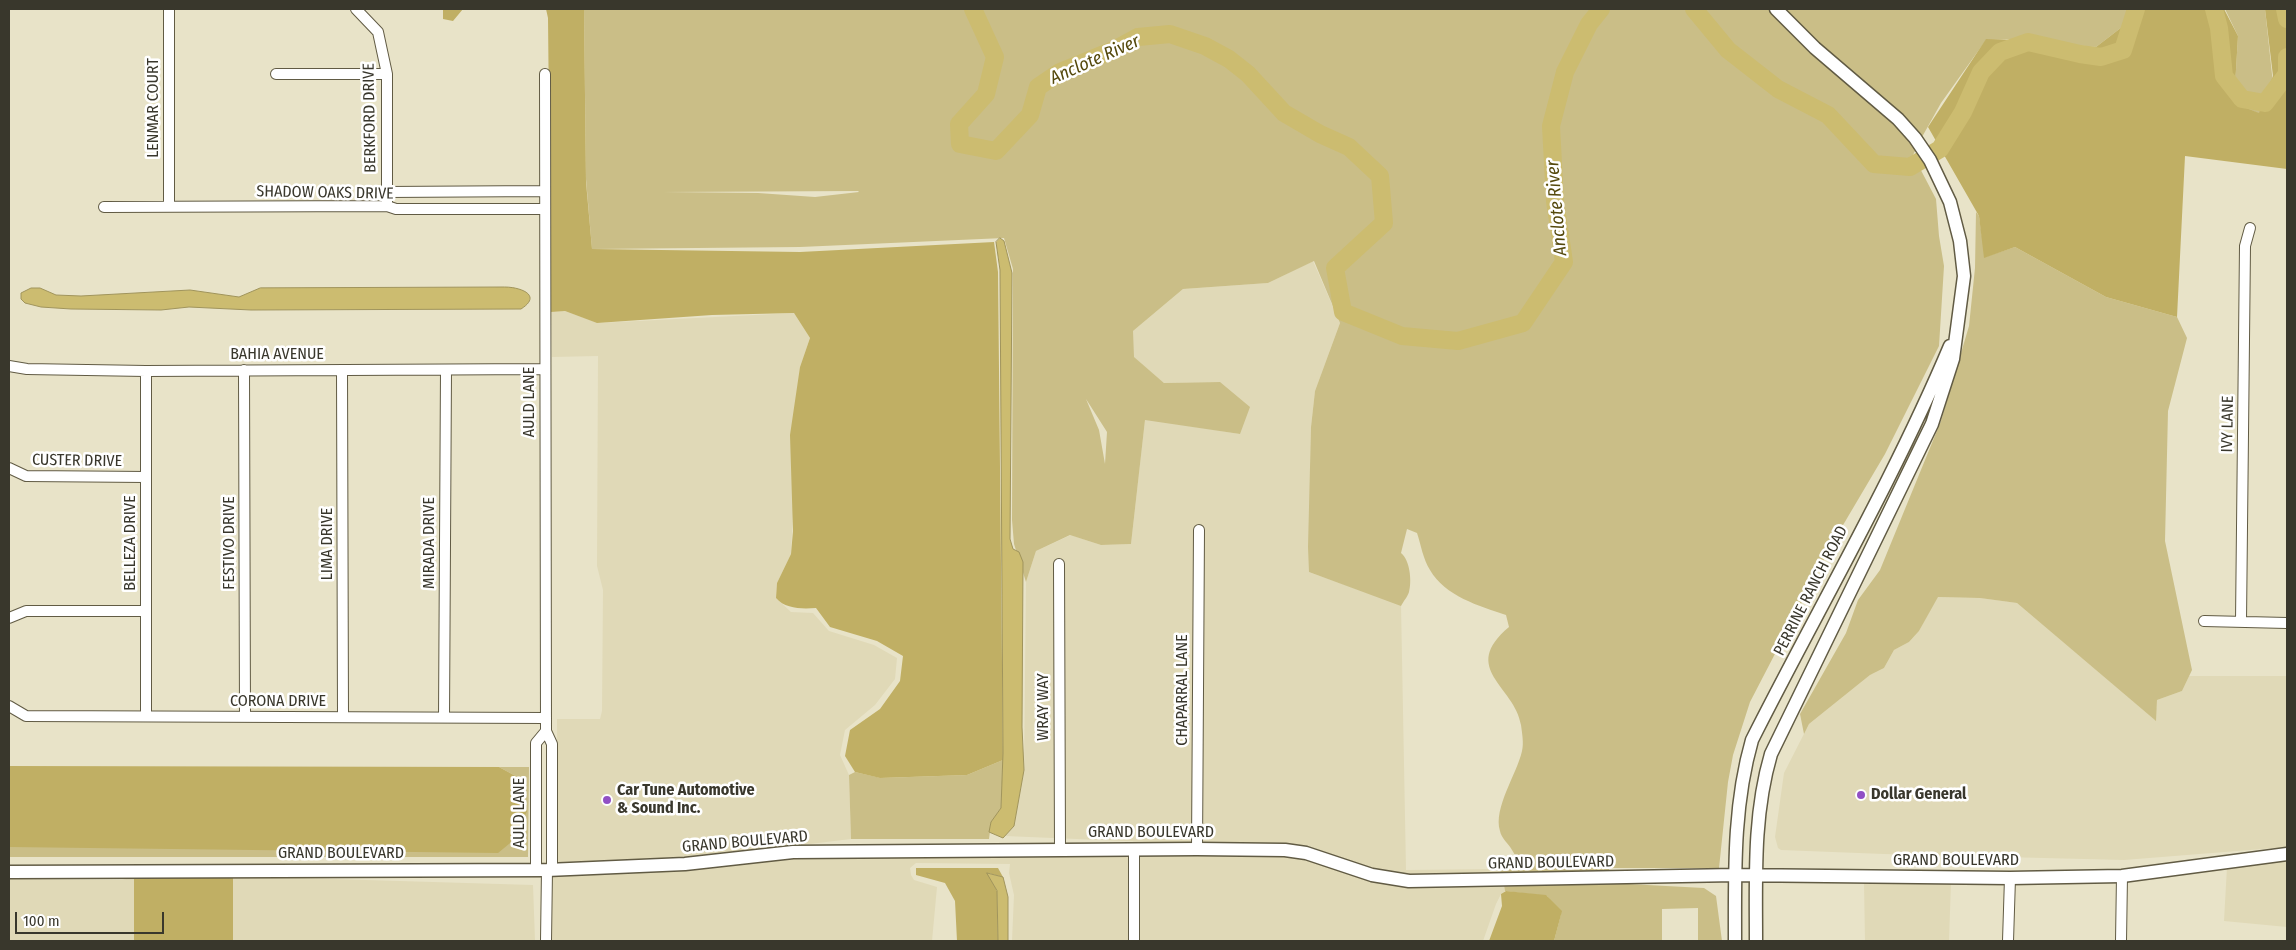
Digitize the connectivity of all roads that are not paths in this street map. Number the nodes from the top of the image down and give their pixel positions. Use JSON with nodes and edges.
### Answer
{"nodes":[{"id":1,"x":169,"y":9,"type":"edge"},
{"id":2,"x":356,"y":9,"type":"edge"},
{"id":3,"x":1776,"y":9,"type":"edge"},
{"id":4,"x":276,"y":74,"type":"dead end"},
{"id":5,"x":387,"y":74,"type":"junction"},
{"id":6,"x":545,"y":74,"type":"dead end"},
{"id":7,"x":545,"y":191,"type":"junction"},
{"id":8,"x":387,"y":192,"type":"junction"},
{"id":9,"x":387,"y":206,"type":"junction"},
{"id":10,"x":104,"y":207,"type":"dead end"},
{"id":11,"x":169,"y":207,"type":"junction"},
{"id":12,"x":545,"y":209,"type":"junction"},
{"id":13,"x":2250,"y":228,"type":"dead end"},
{"id":14,"x":1956,"y":333,"type":"junction"},
{"id":15,"x":9,"y":366,"type":"edge"},
{"id":16,"x":545,"y":369,"type":"junction"},
{"id":17,"x":244,"y":370,"type":"junction"},
{"id":18,"x":342,"y":370,"type":"junction"},
{"id":19,"x":446,"y":370,"type":"junction"},
{"id":20,"x":146,"y":371,"type":"junction"},
{"id":21,"x":9,"y":468,"type":"edge"},
{"id":22,"x":146,"y":477,"type":"junction"},
{"id":23,"x":1199,"y":530,"type":"dead end"},
{"id":24,"x":1059,"y":564,"type":"dead end"},
{"id":25,"x":146,"y":611,"type":"junction"},
{"id":26,"x":9,"y":618,"type":"edge"},
{"id":27,"x":2204,"y":621,"type":"dead end"},
{"id":28,"x":2241,"y":621,"type":"junction"},
{"id":29,"x":2287,"y":623,"type":"edge"},
{"id":30,"x":10,"y":708,"type":"edge"},
{"id":31,"x":146,"y":716,"type":"junction"},
{"id":32,"x":245,"y":717,"type":"junction"},
{"id":33,"x":343,"y":717,"type":"junction"},
{"id":34,"x":444,"y":717,"type":"junction"},
{"id":35,"x":546,"y":718,"type":"junction"},
{"id":36,"x":546,"y":731,"type":"junction"},
{"id":37,"x":1134,"y":849,"type":"junction"},
{"id":38,"x":1197,"y":849,"type":"junction"},
{"id":39,"x":1060,"y":850,"type":"junction"},
{"id":40,"x":2287,"y":854,"type":"edge"},
{"id":41,"x":545,"y":870,"type":"junction"},
{"id":42,"x":9,"y":872,"type":"edge"},
{"id":43,"x":1735,"y":875,"type":"junction"},
{"id":44,"x":1756,"y":875,"type":"junction"},
{"id":45,"x":2122,"y":876,"type":"junction"},
{"id":46,"x":2010,"y":878,"type":"junction"},
{"id":47,"x":546,"y":941,"type":"edge"},
{"id":48,"x":1134,"y":941,"type":"edge"},
{"id":49,"x":1735,"y":941,"type":"edge"},
{"id":50,"x":1756,"y":941,"type":"edge"},
{"id":51,"x":2008,"y":941,"type":"edge"},
{"id":52,"x":2121,"y":941,"type":"edge"}],
"edges":[{"from":1,"to":11,"type":"street","name":"LENMAR COURT"},
{"from":2,"to":5,"type":"street","name":"BERKFORD DRIVE"},
{"from":3,"to":14,"type":"street","name":"PERRINE RANCH ROAD"},
{"from":4,"to":5,"type":"street"},
{"from":5,"to":8,"type":"street","name":"BERKFORD DRIVE"},
{"from":6,"to":7,"type":"street","name":"AULD LANE"},
{"from":7,"to":8,"type":"street","name":"SHADOW OAKS DRIVE"},
{"from":7,"to":12,"type":"street","name":"AULD LANE"},
{"from":8,"to":9,"type":"street","name":"BERKFORD DRIVE"},
{"from":9,"to":11,"type":"street","name":"SHADOW OAKS DRIVE"},
{"from":9,"to":12,"type":"street","name":"SHADOW OAKS DRIVE"},
{"from":10,"to":11,"type":"street","name":"SHADOW OAKS DRIVE"},
{"from":12,"to":16,"type":"street","name":"AULD LANE"},
{"from":13,"to":28,"type":"street","name":"IVY LANE"},
{"from":14,"to":43,"type":"street","name":"PERRINE RANCH ROAD"},
{"from":14,"to":44,"type":"street","name":"PERRINE RANCH ROAD"},
{"from":15,"to":20,"type":"street","name":"BAHIA AVENUE"},
{"from":16,"to":19,"type":"street","name":"BAHIA AVENUE"},
{"from":16,"to":35,"type":"street","name":"AULD LANE"},
{"from":17,"to":18,"type":"street","name":"BAHIA AVENUE"},
{"from":17,"to":20,"type":"street","name":"BAHIA AVENUE"},
{"from":17,"to":32,"type":"street","name":"FESTIVO DRIVE"},
{"from":18,"to":19,"type":"street","name":"BAHIA AVENUE"},
{"from":18,"to":33,"type":"street","name":"LIMA DRIVE"},
{"from":19,"to":34,"type":"street","name":"MIRADA DRIVE"},
{"from":20,"to":22,"type":"street","name":"BELLEZA DRIVE"},
{"from":21,"to":22,"type":"street","name":"CUSTER DRIVE"},
{"from":22,"to":25,"type":"street","name":"BELLEZA DRIVE"},
{"from":23,"to":38,"type":"street","name":"CHAPARRAL LANE"},
{"from":24,"to":39,"type":"street","name":"WRAY WAY"},
{"from":25,"to":26,"type":"street"},
{"from":25,"to":31,"type":"street","name":"BELLEZA DRIVE"},
{"from":27,"to":28,"type":"street"},
{"from":28,"to":29,"type":"street"},
{"from":30,"to":31,"type":"street","name":"CORONA DRIVE"},
{"from":31,"to":32,"type":"street","name":"CORONA DRIVE"},
{"from":32,"to":33,"type":"street","name":"CORONA DRIVE"},
{"from":33,"to":34,"type":"street","name":"CORONA DRIVE"},
{"from":34,"to":35,"type":"street","name":"CORONA DRIVE"},
{"from":35,"to":36,"type":"street","name":"AULD LANE"},
{"from":36,"to":41,"type":"street","name":"AULD LANE"},
{"from":36,"to":41,"type":"street","name":"AULD LANE"},
{"from":37,"to":38,"type":"street","name":"GRAND BOULEVARD"},
{"from":37,"to":39,"type":"street","name":"GRAND BOULEVARD"},
{"from":37,"to":48,"type":"street"},
{"from":38,"to":43,"type":"street","name":"GRAND BOULEVARD"},
{"from":39,"to":41,"type":"street","name":"GRAND BOULEVARD"},
{"from":40,"to":45,"type":"street","name":"GRAND BOULEVARD"},
{"from":41,"to":42,"type":"street","name":"GRAND BOULEVARD"},
{"from":41,"to":47,"type":"street"},
{"from":43,"to":44,"type":"street","name":"GRAND BOULEVARD"},
{"from":43,"to":49,"type":"street","name":"PERRINE RANCH ROAD"},
{"from":44,"to":46,"type":"street","name":"GRAND BOULEVARD"},
{"from":44,"to":50,"type":"street","name":"PERRINE RANCH ROAD"},
{"from":45,"to":46,"type":"street","name":"GRAND BOULEVARD"},
{"from":45,"to":52,"type":"street"},
{"from":46,"to":51,"type":"street"}]}
